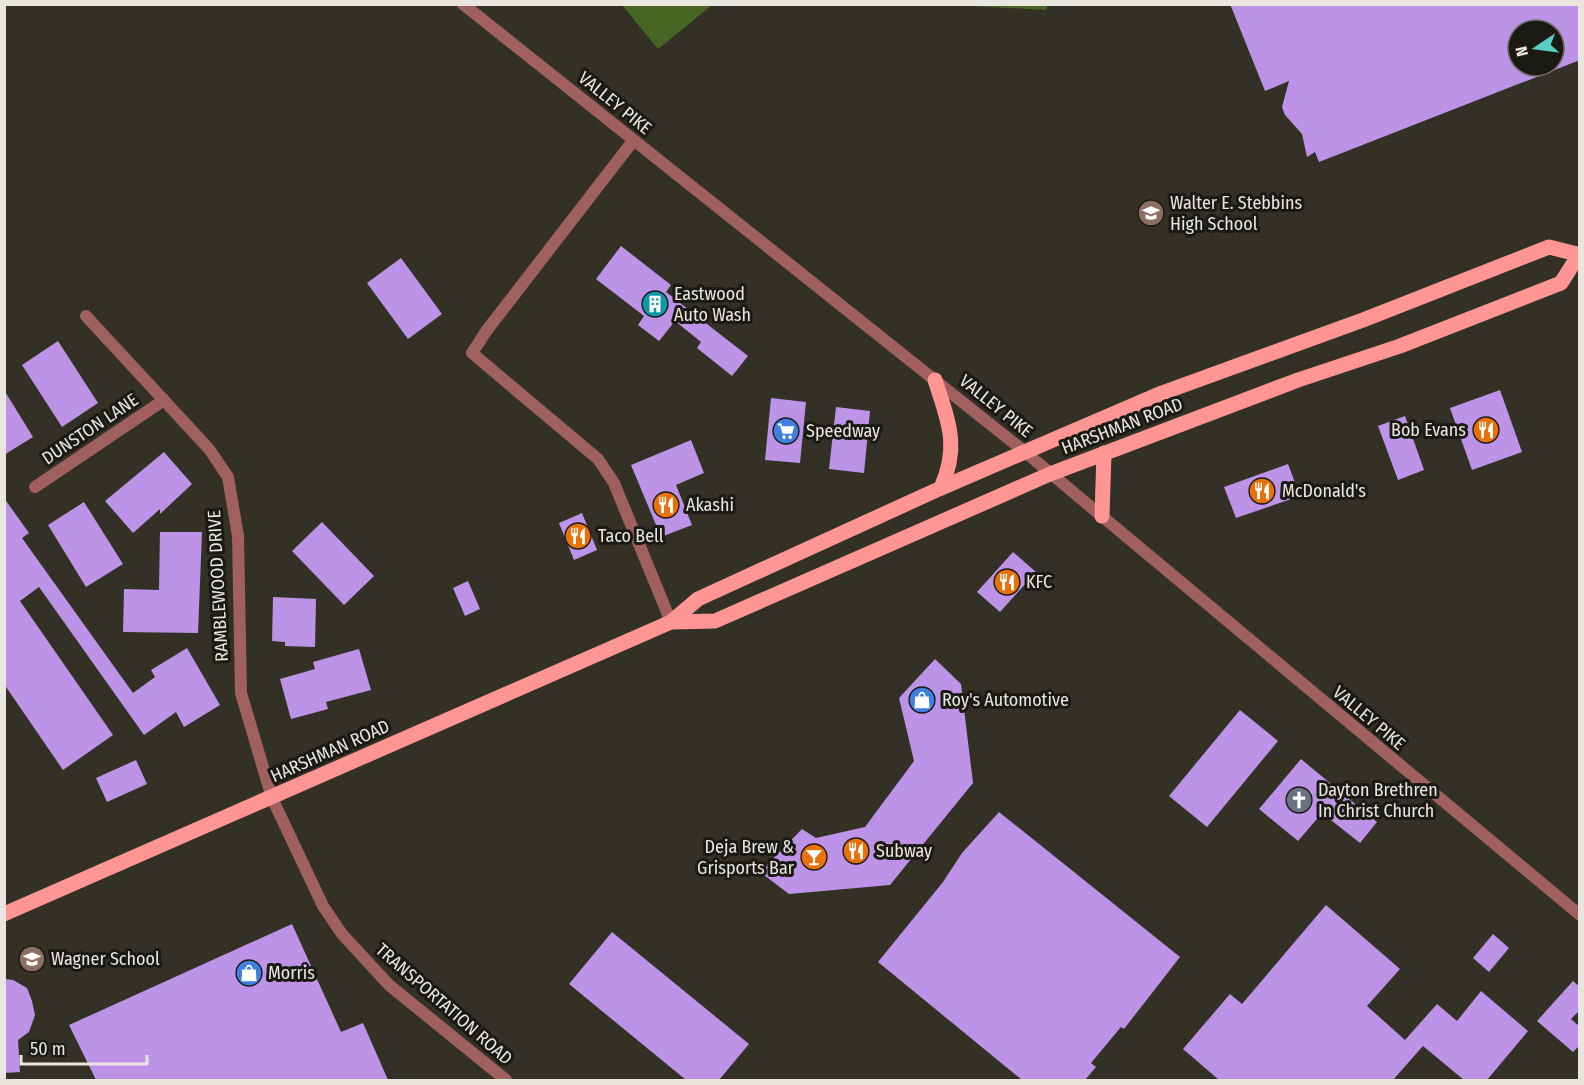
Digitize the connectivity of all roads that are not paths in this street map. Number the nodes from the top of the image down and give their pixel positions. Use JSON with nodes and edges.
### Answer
{"nodes":[{"id":1,"x":464,"y":4,"type":"edge"},
{"id":2,"x":633,"y":141,"type":"junction"},
{"id":3,"x":1578,"y":254,"type":"edge"},
{"id":4,"x":86,"y":316,"type":"dead end"},
{"id":5,"x":935,"y":380,"type":"junction"},
{"id":6,"x":164,"y":400,"type":"junction"},
{"id":7,"x":1025,"y":452,"type":"junction"},
{"id":8,"x":1104,"y":453,"type":"junction"},
{"id":9,"x":1050,"y":474,"type":"junction"},
{"id":10,"x":35,"y":487,"type":"dead end"},
{"id":11,"x":941,"y":488,"type":"junction"},
{"id":12,"x":1102,"y":516,"type":"junction"},
{"id":13,"x":672,"y":622,"type":"junction"},
{"id":14,"x":272,"y":798,"type":"junction"},
{"id":15,"x":4,"y":914,"type":"edge"},
{"id":16,"x":1580,"y":915,"type":"edge"},
{"id":17,"x":506,"y":1080,"type":"edge"}],
"edges":[{"from":1,"to":2,"type":"street","name":"VALLEY PIKE"},
{"from":2,"to":5,"type":"street","name":"VALLEY PIKE"},
{"from":2,"to":13,"type":"street"},
{"from":3,"to":7,"type":"main road","name":"HARSHMAN ROAD"},
{"from":3,"to":8,"type":"main road","name":"HARSHMAN ROAD"},
{"from":4,"to":6,"type":"street","name":"RAMBLEWOOD DRIVE"},
{"from":5,"to":7,"type":"street","name":"VALLEY PIKE"},
{"from":5,"to":11,"type":"main road"},
{"from":6,"to":10,"type":"street","name":"DUNSTON LANE"},
{"from":6,"to":14,"type":"street","name":"RAMBLEWOOD DRIVE"},
{"from":7,"to":9,"type":"street","name":"VALLEY PIKE"},
{"from":7,"to":11,"type":"main road","name":"HARSHMAN ROAD"},
{"from":8,"to":9,"type":"main road","name":"HARSHMAN ROAD"},
{"from":8,"to":12,"type":"main road"},
{"from":9,"to":12,"type":"street","name":"VALLEY PIKE"},
{"from":9,"to":13,"type":"main road","name":"HARSHMAN ROAD"},
{"from":11,"to":13,"type":"main road","name":"HARSHMAN ROAD"},
{"from":12,"to":16,"type":"street","name":"VALLEY PIKE"},
{"from":13,"to":14,"type":"main road","name":"HARSHMAN ROAD"},
{"from":14,"to":15,"type":"main road","name":"HARSHMAN ROAD"},
{"from":14,"to":17,"type":"street","name":"TRANSPORTATION ROAD"}]}
